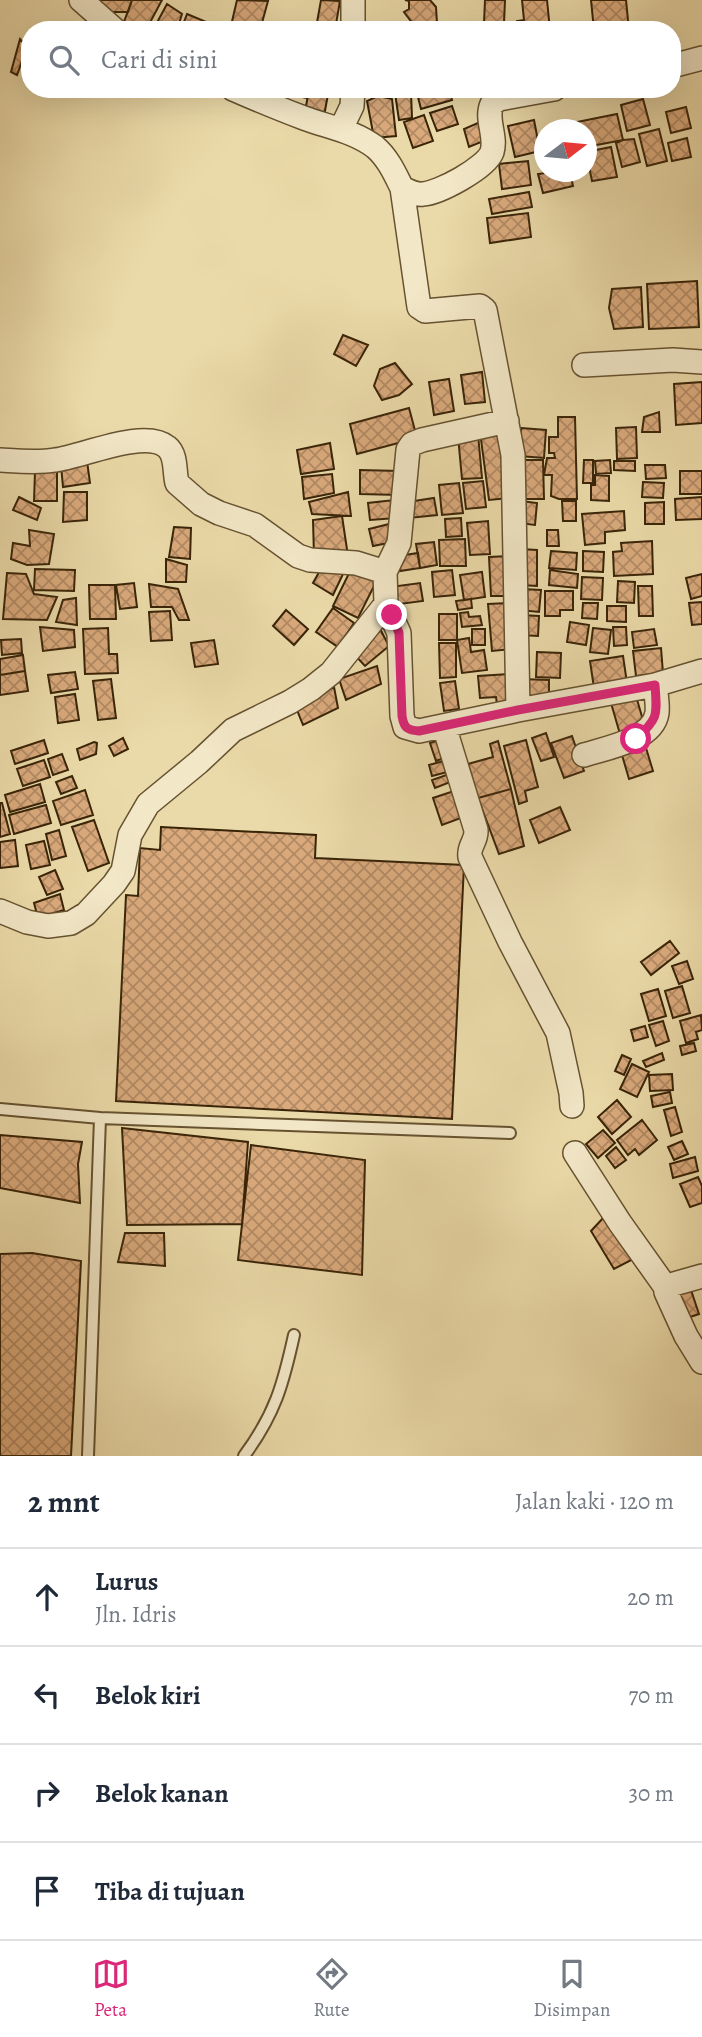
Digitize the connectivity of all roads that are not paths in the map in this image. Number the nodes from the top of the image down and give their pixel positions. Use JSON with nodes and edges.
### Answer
{"nodes":[{"id":1,"x":81,"y":0,"type":"edge"},
{"id":2,"x":353,"y":0,"type":"edge"},
{"id":3,"x":105,"y":21,"type":"edge"},
{"id":4,"x":353,"y":21,"type":"edge"},
{"id":5,"x":702,"y":58,"type":"edge"},
{"id":6,"x":681,"y":64,"type":"edge"},
{"id":7,"x":255,"y":98,"type":"edge"},
{"id":8,"x":352,"y":98,"type":"edge"},
{"id":9,"x":504,"y":98,"type":"edge"},
{"id":10,"x":341,"y":130,"type":"junction"},
{"id":11,"x":402,"y":188,"type":"junction"},
{"id":12,"x":702,"y":362,"type":"edge"},
{"id":13,"x":584,"y":365,"type":"dead end"},
{"id":14,"x":507,"y":421,"type":"junction"},
{"id":15,"x":0,"y":460,"type":"edge"},
{"id":16,"x":385,"y":572,"type":"junction"},
{"id":17,"x":386,"y":604,"type":"junction"},
{"id":18,"x":702,"y":671,"type":"edge"},
{"id":19,"x":655,"y":685,"type":"junction"},
{"id":20,"x":518,"y":710,"type":"junction"},
{"id":21,"x":444,"y":726,"type":"junction"},
{"id":22,"x":584,"y":755,"type":"dead end"},
{"id":23,"x":0,"y":911,"type":"edge"},
{"id":24,"x":572,"y":1106,"type":"dead end"},
{"id":25,"x":0,"y":1109,"type":"edge"},
{"id":26,"x":100,"y":1118,"type":"junction"},
{"id":27,"x":510,"y":1133,"type":"dead end"},
{"id":28,"x":575,"y":1153,"type":"dead end"},
{"id":29,"x":702,"y":1276,"type":"edge"},
{"id":30,"x":667,"y":1289,"type":"junction"},
{"id":31,"x":294,"y":1335,"type":"dead end"},
{"id":32,"x":702,"y":1362,"type":"edge"},
{"id":33,"x":88,"y":1456,"type":"edge"},
{"id":34,"x":244,"y":1456,"type":"edge"}],
"edges":[{"from":1,"to":3,"type":"street"},
{"from":2,"to":4,"type":"street"},
{"from":5,"to":6,"type":"street"},
{"from":7,"to":10,"type":"street"},
{"from":8,"to":10,"type":"street"},
{"from":9,"to":11,"type":"street"},
{"from":10,"to":11,"type":"street"},
{"from":11,"to":14,"type":"street"},
{"from":12,"to":13,"type":"street"},
{"from":14,"to":16,"type":"street"},
{"from":14,"to":20,"type":"street"},
{"from":15,"to":16,"type":"street"},
{"from":16,"to":17,"type":"street"},
{"from":17,"to":21,"type":"street"},
{"from":17,"to":23,"type":"street"},
{"from":18,"to":19,"type":"street"},
{"from":19,"to":20,"type":"street"},
{"from":19,"to":22,"type":"street"},
{"from":20,"to":21,"type":"street"},
{"from":21,"to":24,"type":"street"},
{"from":25,"to":26,"type":"lane"},
{"from":26,"to":27,"type":"lane"},
{"from":26,"to":33,"type":"lane"},
{"from":28,"to":30,"type":"street"},
{"from":29,"to":30,"type":"street"},
{"from":30,"to":32,"type":"street"},
{"from":31,"to":34,"type":"lane"}]}
